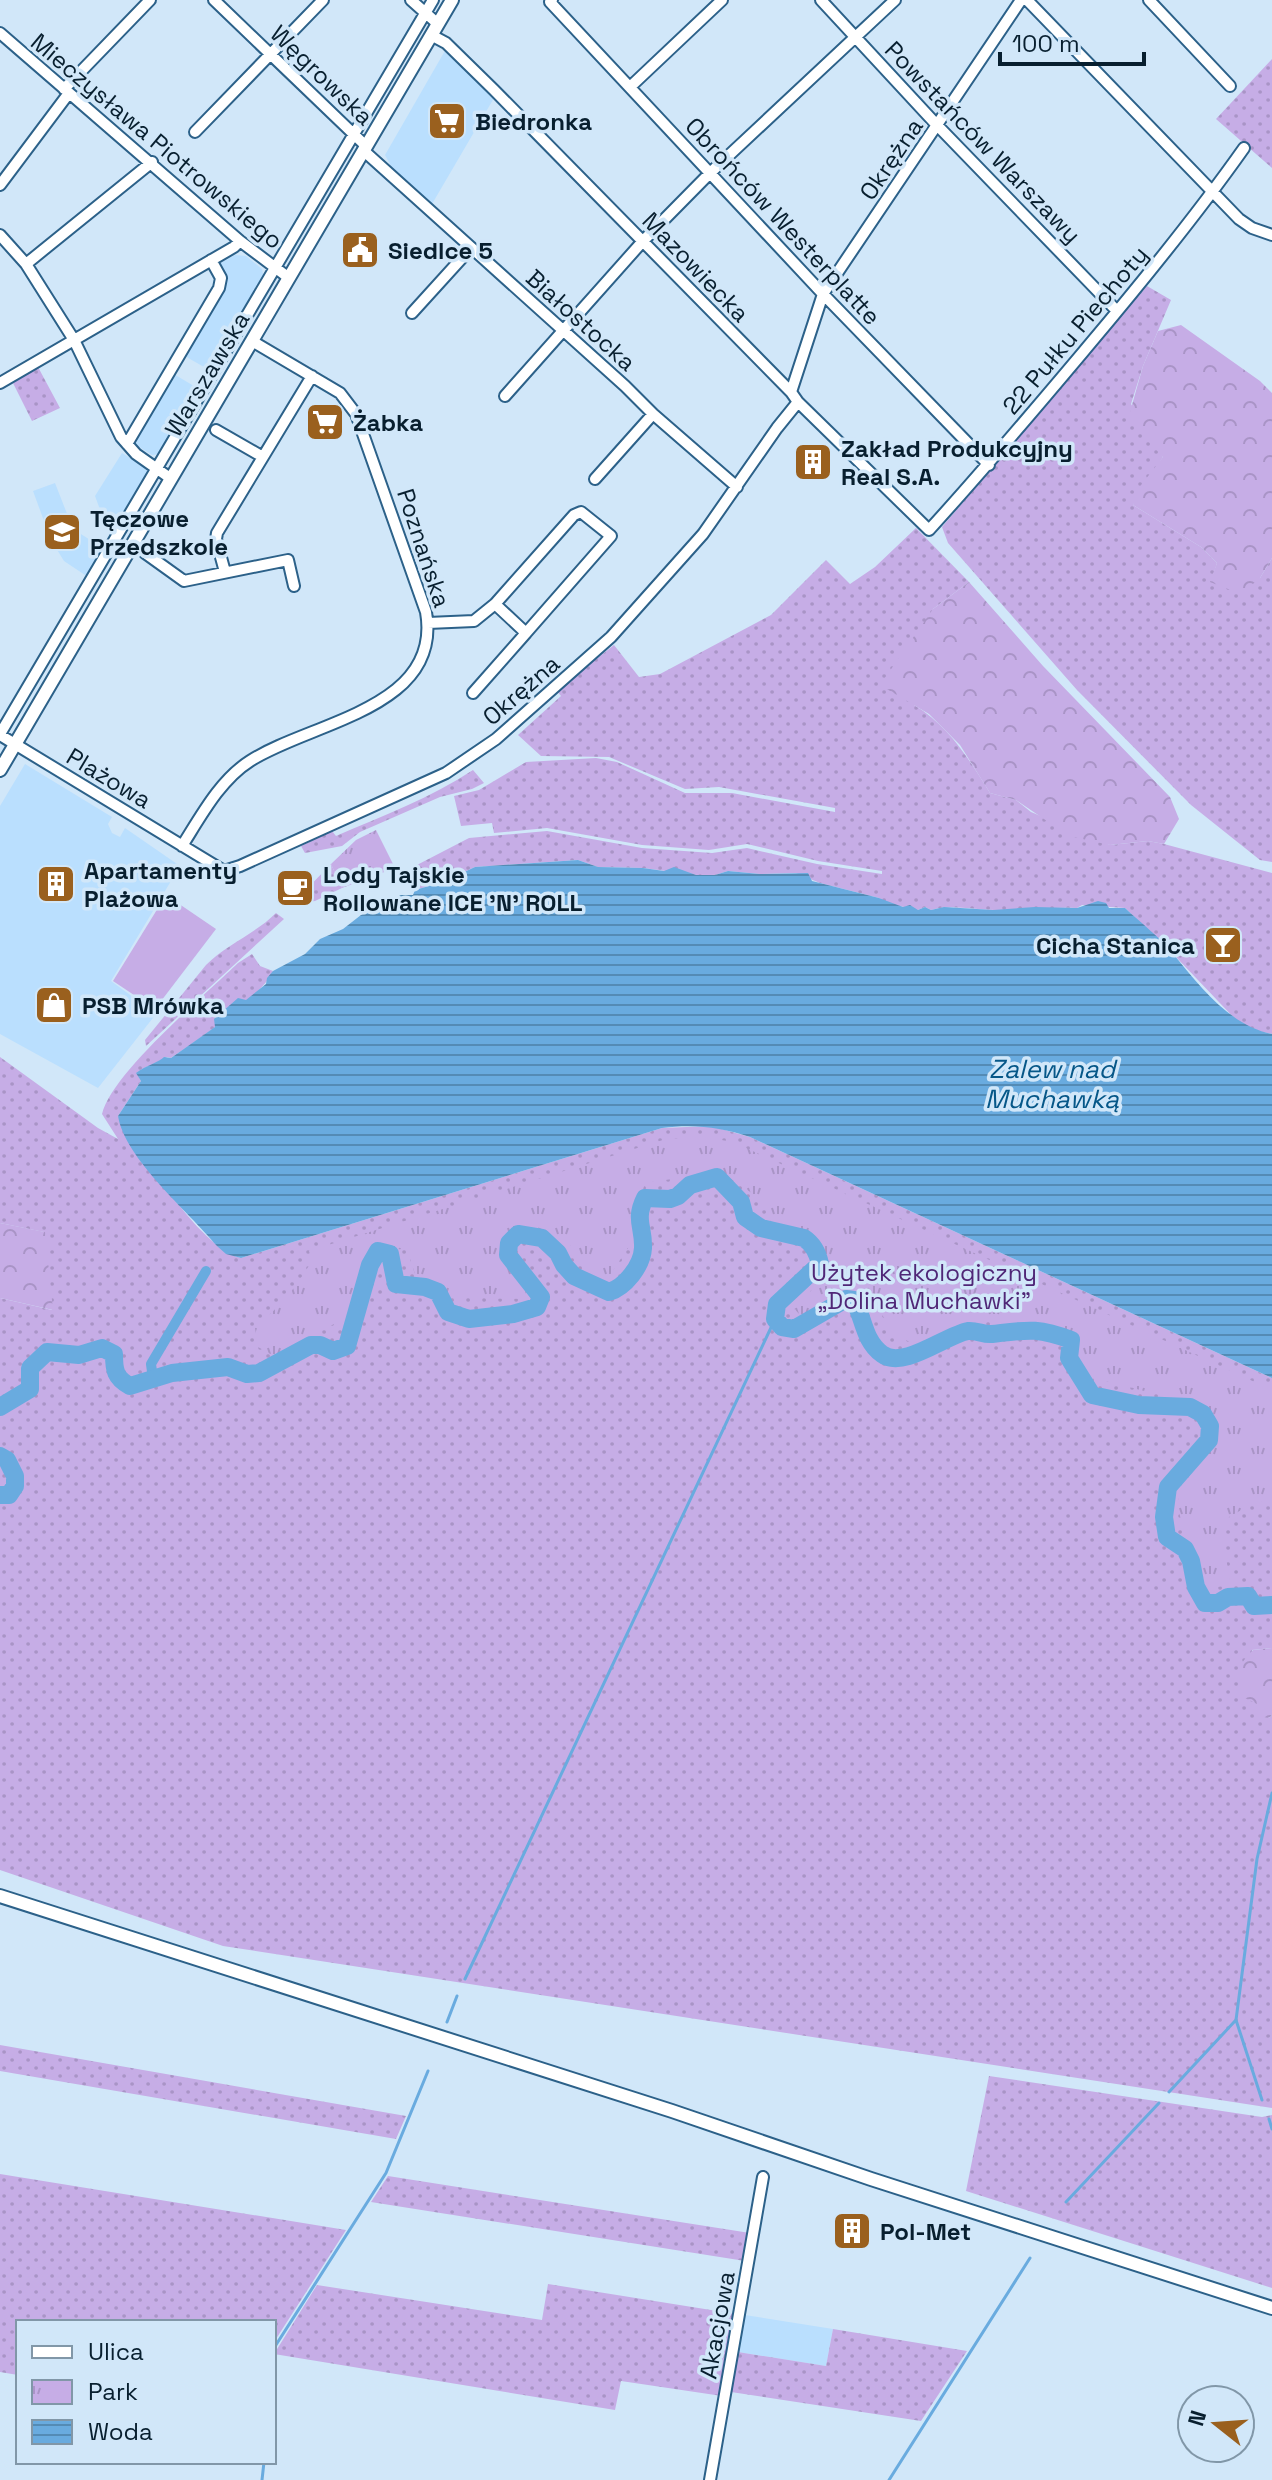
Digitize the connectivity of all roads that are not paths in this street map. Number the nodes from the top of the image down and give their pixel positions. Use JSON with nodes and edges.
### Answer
{"nodes":[{"id":1,"x":150,"y":0,"type":"edge"},
{"id":2,"x":214,"y":0,"type":"edge"},
{"id":3,"x":323,"y":0,"type":"edge"},
{"id":4,"x":411,"y":0,"type":"edge"},
{"id":5,"x":433,"y":0,"type":"edge"},
{"id":6,"x":452,"y":0,"type":"edge"},
{"id":7,"x":722,"y":0,"type":"edge"},
{"id":8,"x":821,"y":0,"type":"edge"},
{"id":9,"x":895,"y":0,"type":"edge"},
{"id":10,"x":1024,"y":0,"type":"edge"},
{"id":11,"x":1149,"y":0,"type":"edge"},
{"id":12,"x":551,"y":1,"type":"edge"},
{"id":13,"x":425,"y":14,"type":"junction"},
{"id":14,"x":434,"y":29,"type":"junction"},
{"id":15,"x":0,"y":33,"type":"edge"},
{"id":16,"x":856,"y":37,"type":"junction"},
{"id":17,"x":271,"y":53,"type":"junction"},
{"id":18,"x":1230,"y":86,"type":"dead end"},
{"id":19,"x":630,"y":87,"type":"junction"},
{"id":20,"x":66,"y":91,"type":"junction"},
{"id":21,"x":938,"y":126,"type":"junction"},
{"id":22,"x":195,"y":132,"type":"dead end"},
{"id":23,"x":353,"y":134,"type":"junction"},
{"id":24,"x":365,"y":148,"type":"junction"},
{"id":25,"x":1244,"y":148,"type":"dead end"},
{"id":26,"x":152,"y":162,"type":"junction"},
{"id":27,"x":710,"y":173,"type":"junction"},
{"id":28,"x":0,"y":185,"type":"edge"},
{"id":29,"x":1212,"y":194,"type":"junction"},
{"id":30,"x":0,"y":235,"type":"edge"},
{"id":31,"x":1272,"y":235,"type":"edge"},
{"id":32,"x":240,"y":241,"type":"junction"},
{"id":33,"x":643,"y":241,"type":"junction"},
{"id":34,"x":471,"y":248,"type":"junction"},
{"id":35,"x":211,"y":260,"type":"junction"},
{"id":36,"x":26,"y":264,"type":"junction"},
{"id":37,"x":275,"y":268,"type":"junction"},
{"id":38,"x":289,"y":278,"type":"junction"},
{"id":39,"x":823,"y":294,"type":"junction"},
{"id":40,"x":1117,"y":311,"type":"junction"},
{"id":41,"x":412,"y":313,"type":"dead end"},
{"id":42,"x":561,"y":331,"type":"junction"},
{"id":43,"x":74,"y":340,"type":"junction"},
{"id":44,"x":252,"y":341,"type":"junction"},
{"id":45,"x":312,"y":376,"type":"junction"},
{"id":46,"x":0,"y":383,"type":"edge"},
{"id":47,"x":791,"y":392,"type":"junction"},
{"id":48,"x":505,"y":396,"type":"dead end"},
{"id":49,"x":798,"y":402,"type":"junction"},
{"id":50,"x":653,"y":414,"type":"junction"},
{"id":51,"x":216,"y":430,"type":"dead end"},
{"id":52,"x":127,"y":444,"type":"junction"},
{"id":53,"x":263,"y":457,"type":"junction"},
{"id":54,"x":989,"y":465,"type":"junction"},
{"id":55,"x":157,"y":470,"type":"junction"},
{"id":56,"x":170,"y":478,"type":"junction"},
{"id":57,"x":595,"y":479,"type":"dead end"},
{"id":58,"x":737,"y":487,"type":"junction"},
{"id":59,"x":929,"y":530,"type":"joint"},
{"id":60,"x":145,"y":553,"type":"dead end"},
{"id":61,"x":225,"y":572,"type":"junction"},
{"id":62,"x":294,"y":586,"type":"dead end"},
{"id":63,"x":495,"y":604,"type":"junction"},
{"id":64,"x":428,"y":623,"type":"junction"},
{"id":65,"x":526,"y":633,"type":"junction"},
{"id":66,"x":473,"y":693,"type":"dead end"},
{"id":67,"x":0,"y":734,"type":"edge"},
{"id":68,"x":15,"y":744,"type":"junction"},
{"id":69,"x":0,"y":770,"type":"edge"},
{"id":70,"x":182,"y":846,"type":"junction"},
{"id":71,"x":0,"y":1896,"type":"edge"},
{"id":72,"x":763,"y":2177,"type":"dead end"},
{"id":73,"x":1272,"y":2308,"type":"edge"},
{"id":74,"x":710,"y":2480,"type":"edge"}],
"edges":[{"from":1,"to":20,"type":"street"},
{"from":2,"to":17,"type":"street","name":"Węgrowska"},
{"from":3,"to":17,"type":"street"},
{"from":4,"to":13,"type":"street","name":"Mazowiecka"},
{"from":5,"to":13,"type":"street"},
{"from":6,"to":14,"type":"main road","name":"Warszawska"},
{"from":7,"to":19,"type":"street"},
{"from":8,"to":16,"type":"street","name":"Powstańców Warszawy"},
{"from":9,"to":16,"type":"street"},
{"from":10,"to":21,"type":"street","name":"Okrężna"},
{"from":10,"to":29,"type":"street"},
{"from":11,"to":18,"type":"street"},
{"from":12,"to":19,"type":"street","name":"Obrońców Westerplatte"},
{"from":13,"to":14,"type":"street","name":"Mazowiecka"},
{"from":13,"to":23,"type":"street"},
{"from":14,"to":24,"type":"main road","name":"Warszawska"},
{"from":14,"to":33,"type":"street","name":"Mazowiecka"},
{"from":15,"to":20,"type":"street","name":"Mieczysława Piotrowskiego"},
{"from":16,"to":21,"type":"street","name":"Powstańców Warszawy"},
{"from":16,"to":27,"type":"street"},
{"from":17,"to":22,"type":"street"},
{"from":17,"to":23,"type":"street","name":"Węgrowska"},
{"from":19,"to":27,"type":"street","name":"Obrońców Westerplatte"},
{"from":20,"to":26,"type":"street","name":"Mieczysława Piotrowskiego"},
{"from":20,"to":28,"type":"street"},
{"from":21,"to":39,"type":"street","name":"Okrężna"},
{"from":21,"to":40,"type":"street","name":"Powstańców Warszawy"},
{"from":23,"to":24,"type":"street","name":"Węgrowska"},
{"from":23,"to":37,"type":"street"},
{"from":24,"to":34,"type":"street","name":"Białostocka"},
{"from":24,"to":38,"type":"main road","name":"Warszawska"},
{"from":25,"to":29,"type":"street","name":"22 Pułku Piechoty"},
{"from":26,"to":32,"type":"street","name":"Mieczysława Piotrowskiego"},
{"from":26,"to":36,"type":"street"},
{"from":27,"to":33,"type":"street"},
{"from":27,"to":39,"type":"street","name":"Obrońców Westerplatte"},
{"from":29,"to":31,"type":"street"},
{"from":29,"to":40,"type":"street","name":"22 Pułku Piechoty"},
{"from":30,"to":36,"type":"street"},
{"from":32,"to":35,"type":"street"},
{"from":32,"to":37,"type":"street","name":"Mieczysława Piotrowskiego"},
{"from":33,"to":42,"type":"street"},
{"from":33,"to":47,"type":"street","name":"Mazowiecka"},
{"from":34,"to":41,"type":"street"},
{"from":34,"to":42,"type":"street","name":"Białostocka"},
{"from":35,"to":43,"type":"street"},
{"from":35,"to":52,"type":"street"},
{"from":36,"to":43,"type":"street"},
{"from":37,"to":38,"type":"street","name":"Mieczysława Piotrowskiego"},
{"from":37,"to":55,"type":"street"},
{"from":38,"to":44,"type":"main road","name":"Warszawska"},
{"from":39,"to":47,"type":"street","name":"Okrężna"},
{"from":39,"to":54,"type":"street","name":"Obrońców Westerplatte"},
{"from":40,"to":54,"type":"street","name":"22 Pułku Piechoty"},
{"from":42,"to":48,"type":"street"},
{"from":42,"to":50,"type":"street","name":"Białostocka"},
{"from":43,"to":46,"type":"street"},
{"from":43,"to":52,"type":"street"},
{"from":44,"to":45,"type":"street","name":"Poznańska"},
{"from":44,"to":56,"type":"main road","name":"Warszawska"},
{"from":45,"to":53,"type":"street"},
{"from":45,"to":64,"type":"street","name":"Poznańska"},
{"from":47,"to":49,"type":"street","name":"Mazowiecka"},
{"from":49,"to":58,"type":"street","name":"Okrężna"},
{"from":49,"to":59,"type":"street","name":"Mazowiecka"},
{"from":50,"to":57,"type":"street"},
{"from":50,"to":58,"type":"street","name":"Białostocka"},
{"from":51,"to":53,"type":"street"},
{"from":52,"to":55,"type":"street"},
{"from":53,"to":61,"type":"street"},
{"from":54,"to":59,"type":"street","name":"22 Pułku Piechoty"},
{"from":55,"to":56,"type":"street"},
{"from":55,"to":67,"type":"street"},
{"from":56,"to":68,"type":"main road","name":"Warszawska"},
{"from":58,"to":70,"type":"street","name":"Okrężna"},
{"from":60,"to":61,"type":"street"},
{"from":61,"to":62,"type":"street"},
{"from":63,"to":64,"type":"street"},
{"from":63,"to":65,"type":"street"},
{"from":63,"to":65,"type":"street"},
{"from":64,"to":70,"type":"street","name":"Poznańska"},
{"from":65,"to":66,"type":"street"},
{"from":67,"to":68,"type":"street","name":"Plażowa"},
{"from":68,"to":69,"type":"main road","name":"Warszawska"},
{"from":68,"to":70,"type":"street","name":"Plażowa"},
{"from":71,"to":73,"type":"main road"},
{"from":72,"to":74,"type":"street","name":"Akacjowa"}]}
